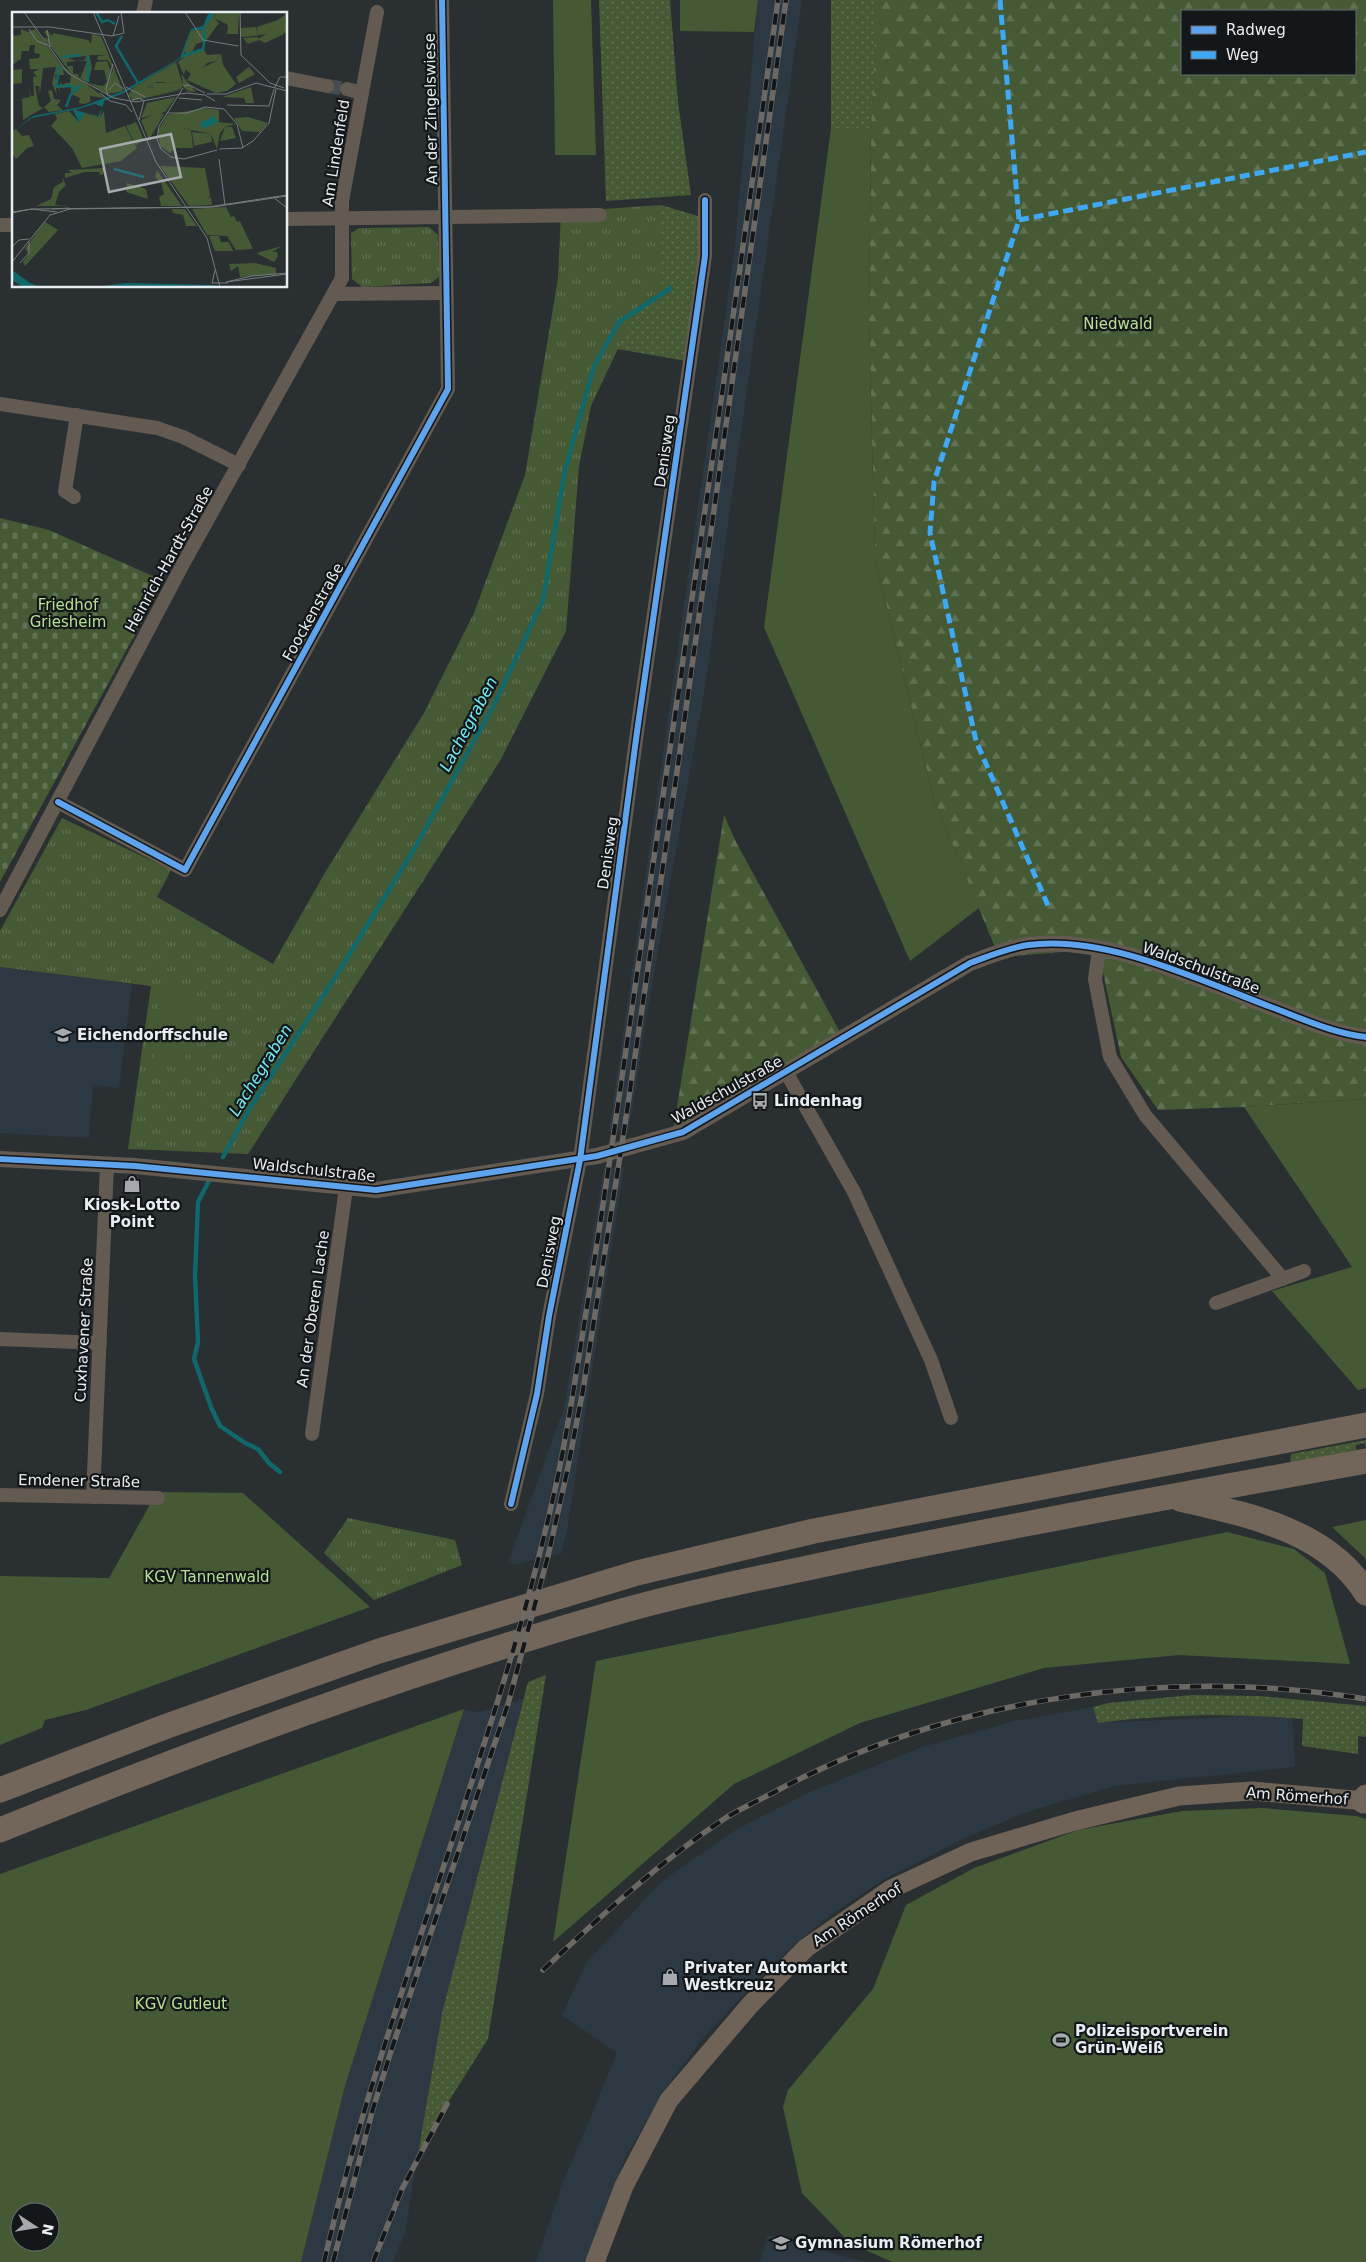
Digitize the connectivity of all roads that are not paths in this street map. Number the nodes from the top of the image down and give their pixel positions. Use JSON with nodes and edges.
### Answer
{"nodes":[{"id":1,"x":442,"y":0,"type":"edge"},
{"id":2,"x":377,"y":12,"type":"dead end"},
{"id":3,"x":288,"y":78,"type":"edge"},
{"id":4,"x":327,"y":86,"type":"tunnel mouth"},
{"id":5,"x":347,"y":89,"type":"tunnel mouth"},
{"id":6,"x":362,"y":92,"type":"junction"},
{"id":7,"x":705,"y":200,"type":"dead end"},
{"id":8,"x":600,"y":215,"type":"dead end"},
{"id":9,"x":446,"y":218,"type":"junction"},
{"id":10,"x":342,"y":219,"type":"junction"},
{"id":11,"x":288,"y":220,"type":"edge"},
{"id":12,"x":446,"y":293,"type":"junction"},
{"id":13,"x":334,"y":294,"type":"junction"},
{"id":14,"x":0,"y":404,"type":"edge"},
{"id":15,"x":77,"y":415,"type":"junction"},
{"id":16,"x":239,"y":465,"type":"junction"},
{"id":17,"x":74,"y":497,"type":"dead end"},
{"id":18,"x":58,"y":802,"type":"junction"},
{"id":19,"x":0,"y":910,"type":"edge"},
{"id":20,"x":1099,"y":948,"type":"junction"},
{"id":21,"x":1366,"y":1037,"type":"edge"},
{"id":22,"x":786,"y":1072,"type":"junction"},
{"id":23,"x":0,"y":1159,"type":"edge"},
{"id":24,"x":580,"y":1160,"type":"junction"},
{"id":25,"x":107,"y":1164,"type":"junction"},
{"id":26,"x":346,"y":1188,"type":"junction"},
{"id":27,"x":1304,"y":1271,"type":"dead end"},
{"id":28,"x":1283,"y":1278,"type":"junction"},
{"id":29,"x":1216,"y":1303,"type":"dead end"},
{"id":30,"x":0,"y":1339,"type":"edge"},
{"id":31,"x":100,"y":1343,"type":"junction"},
{"id":32,"x":951,"y":1418,"type":"dead end"},
{"id":33,"x":1366,"y":1425,"type":"edge"},
{"id":34,"x":312,"y":1434,"type":"dead end"},
{"id":35,"x":1366,"y":1460,"type":"edge"},
{"id":36,"x":0,"y":1495,"type":"edge"},
{"id":37,"x":93,"y":1497,"type":"junction"},
{"id":38,"x":1170,"y":1497,"type":"junction"},
{"id":39,"x":158,"y":1498,"type":"dead end"},
{"id":40,"x":511,"y":1504,"type":"dead end"},
{"id":41,"x":1366,"y":1593,"type":"edge"},
{"id":42,"x":0,"y":1790,"type":"edge"},
{"id":43,"x":1365,"y":1800,"type":"edge"},
{"id":44,"x":0,"y":1830,"type":"edge"},
{"id":45,"x":595,"y":2262,"type":"edge"}],
"edges":[{"from":1,"to":9,"type":"street","name":"An der Zingelswiese"},
{"from":2,"to":6,"type":"street","name":"Am Lindenfeld"},
{"from":3,"to":4,"type":"street","name":"Am Lindenfeld"},
{"from":5,"to":6,"type":"street","name":"Am Lindenfeld"},
{"from":6,"to":10,"type":"street","name":"Am Lindenfeld"},
{"from":7,"to":24,"type":"street","name":"Denisweg"},
{"from":8,"to":9,"type":"street"},
{"from":9,"to":10,"type":"street"},
{"from":9,"to":12,"type":"street","name":"Foockenstraße"},
{"from":10,"to":11,"type":"street"},
{"from":10,"to":13,"type":"street","name":"Heinrich-Hardt-Straße"},
{"from":12,"to":13,"type":"street"},
{"from":12,"to":18,"type":"street","name":"Foockenstraße"},
{"from":13,"to":16,"type":"street","name":"Heinrich-Hardt-Straße"},
{"from":14,"to":15,"type":"street"},
{"from":15,"to":16,"type":"street"},
{"from":15,"to":17,"type":"street"},
{"from":16,"to":18,"type":"street","name":"Heinrich-Hardt-Straße"},
{"from":18,"to":19,"type":"street","name":"Heinrich-Hardt-Straße"},
{"from":20,"to":21,"type":"street","name":"Waldschulstraße"},
{"from":20,"to":22,"type":"street","name":"Waldschulstraße"},
{"from":20,"to":28,"type":"street"},
{"from":22,"to":24,"type":"street","name":"Waldschulstraße"},
{"from":22,"to":32,"type":"street"},
{"from":23,"to":25,"type":"street","name":"Waldschulstraße"},
{"from":24,"to":26,"type":"street","name":"Waldschulstraße"},
{"from":24,"to":40,"type":"street","name":"Denisweg"},
{"from":25,"to":26,"type":"street","name":"Waldschulstraße"},
{"from":25,"to":31,"type":"street","name":"Cuxhavener Straße"},
{"from":26,"to":34,"type":"street","name":"An der Oberen Lache"},
{"from":27,"to":28,"type":"street"},
{"from":28,"to":29,"type":"street"},
{"from":30,"to":31,"type":"street"},
{"from":31,"to":37,"type":"street","name":"Cuxhavener Straße"},
{"from":33,"to":42,"type":"highway"},
{"from":35,"to":38,"type":"highway"},
{"from":36,"to":37,"type":"street","name":"Emdener Straße"},
{"from":37,"to":39,"type":"street","name":"Emdener Straße"},
{"from":38,"to":41,"type":"highway"},
{"from":38,"to":44,"type":"highway"},
{"from":43,"to":45,"type":"main road","name":"Am Römerhof"}]}
